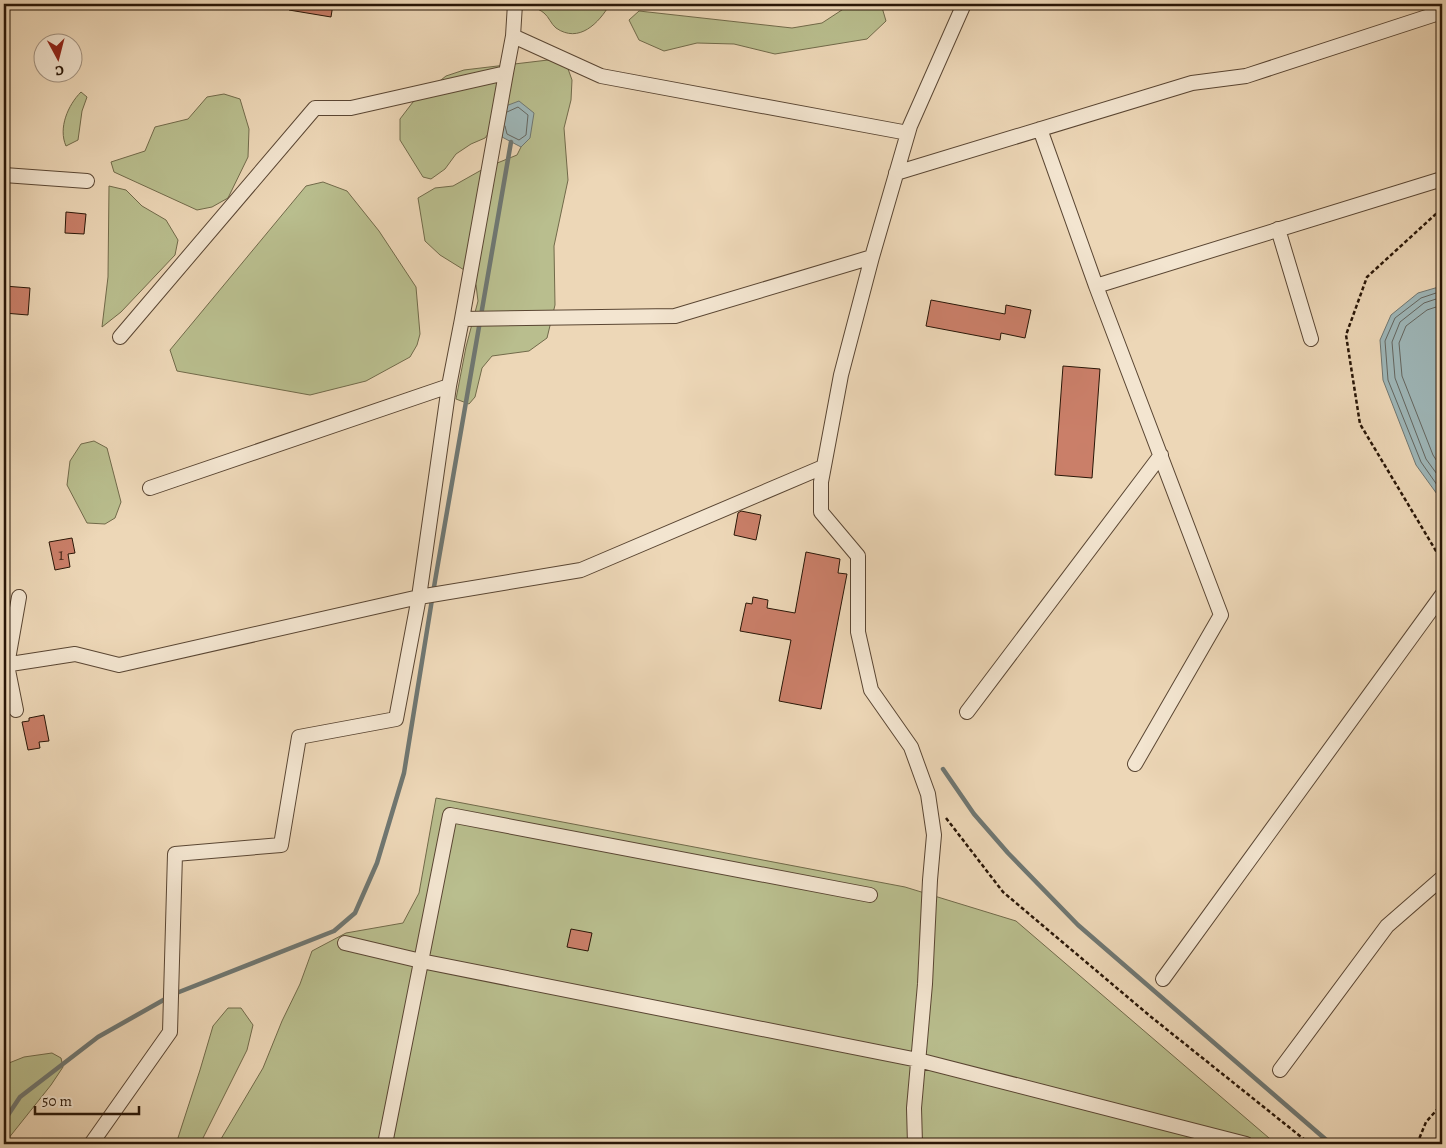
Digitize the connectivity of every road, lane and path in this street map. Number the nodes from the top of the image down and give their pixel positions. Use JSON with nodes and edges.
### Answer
{"nodes":[{"id":1,"x":516,"y":4,"type":"edge"},
{"id":2,"x":964,"y":4,"type":"edge"},
{"id":3,"x":1442,"y":12,"type":"edge"},
{"id":4,"x":514,"y":36,"type":"junction"},
{"id":5,"x":506,"y":73,"type":"junction"},
{"id":6,"x":1040,"y":129,"type":"junction"},
{"id":7,"x":908,"y":133,"type":"junction"},
{"id":8,"x":896,"y":173,"type":"junction"},
{"id":9,"x":4,"y":175,"type":"edge"},
{"id":10,"x":1442,"y":179,"type":"edge"},
{"id":11,"x":88,"y":181,"type":"dead end"},
{"id":12,"x":1442,"y":211,"type":"edge"},
{"id":13,"x":1278,"y":230,"type":"junction"},
{"id":14,"x":872,"y":257,"type":"junction"},
{"id":15,"x":1096,"y":286,"type":"junction"},
{"id":16,"x":462,"y":319,"type":"junction"},
{"id":17,"x":120,"y":337,"type":"dead end"},
{"id":18,"x":1311,"y":340,"type":"dead end"},
{"id":19,"x":450,"y":386,"type":"junction"},
{"id":20,"x":1161,"y":455,"type":"junction"},
{"id":21,"x":824,"y":467,"type":"junction"},
{"id":22,"x":150,"y":488,"type":"dead end"},
{"id":23,"x":1442,"y":561,"type":"edge"},
{"id":24,"x":1442,"y":595,"type":"edge"},
{"id":25,"x":19,"y":597,"type":"dead end"},
{"id":26,"x":420,"y":597,"type":"junction"},
{"id":27,"x":5,"y":665,"type":"edge"},
{"id":28,"x":16,"y":710,"type":"dead end"},
{"id":29,"x":967,"y":712,"type":"dead end"},
{"id":30,"x":1135,"y":764,"type":"dead end"},
{"id":31,"x":946,"y":816,"type":"dead end"},
{"id":32,"x":1442,"y":878,"type":"edge"},
{"id":33,"x":870,"y":895,"type":"dead end"},
{"id":34,"x":345,"y":943,"type":"dead end"},
{"id":35,"x":421,"y":961,"type":"junction"},
{"id":36,"x":1164,"y":979,"type":"dead end"},
{"id":37,"x":918,"y":1060,"type":"junction"},
{"id":38,"x":1280,"y":1070,"type":"dead end"},
{"id":39,"x":1442,"y":1104,"type":"edge"},
{"id":40,"x":92,"y":1144,"type":"edge"},
{"id":41,"x":385,"y":1144,"type":"edge"},
{"id":42,"x":915,"y":1144,"type":"edge"},
{"id":43,"x":1246,"y":1144,"type":"edge"},
{"id":44,"x":1310,"y":1144,"type":"edge"},
{"id":45,"x":1417,"y":1144,"type":"edge"}],
"edges":[{"from":1,"to":4,"type":"street"},
{"from":2,"to":7,"type":"street"},
{"from":3,"to":6,"type":"street"},
{"from":4,"to":5,"type":"street"},
{"from":4,"to":7,"type":"street"},
{"from":5,"to":16,"type":"street"},
{"from":5,"to":17,"type":"street"},
{"from":6,"to":8,"type":"street"},
{"from":6,"to":15,"type":"street"},
{"from":7,"to":8,"type":"street"},
{"from":8,"to":14,"type":"street"},
{"from":9,"to":11,"type":"street"},
{"from":10,"to":13,"type":"street"},
{"from":12,"to":23,"type":"path"},
{"from":13,"to":15,"type":"street"},
{"from":13,"to":18,"type":"street"},
{"from":14,"to":16,"type":"street"},
{"from":14,"to":21,"type":"street"},
{"from":15,"to":20,"type":"street"},
{"from":16,"to":19,"type":"street"},
{"from":19,"to":22,"type":"street"},
{"from":19,"to":26,"type":"street"},
{"from":20,"to":29,"type":"street"},
{"from":20,"to":30,"type":"street"},
{"from":21,"to":26,"type":"street"},
{"from":21,"to":37,"type":"street"},
{"from":24,"to":36,"type":"street"},
{"from":25,"to":27,"type":"street"},
{"from":26,"to":27,"type":"street"},
{"from":26,"to":40,"type":"street"},
{"from":27,"to":28,"type":"street"},
{"from":31,"to":44,"type":"path"},
{"from":32,"to":38,"type":"street"},
{"from":33,"to":35,"type":"street"},
{"from":34,"to":35,"type":"street"},
{"from":35,"to":37,"type":"street"},
{"from":35,"to":41,"type":"street"},
{"from":37,"to":42,"type":"street"},
{"from":37,"to":43,"type":"street"},
{"from":39,"to":45,"type":"path"}]}
